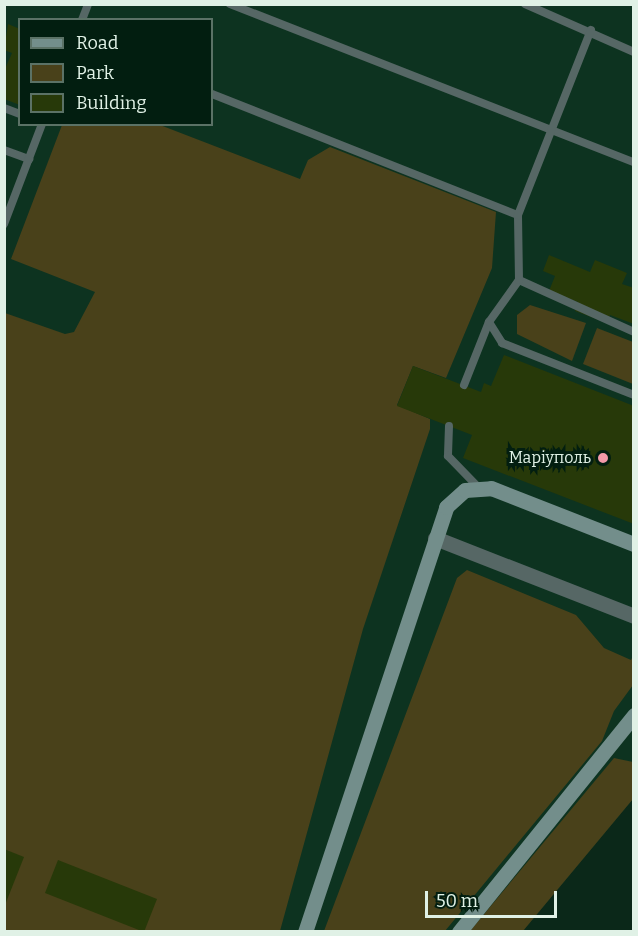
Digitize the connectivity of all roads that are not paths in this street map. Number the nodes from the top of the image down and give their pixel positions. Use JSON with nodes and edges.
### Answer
{"nodes":[{"id":1,"x":230,"y":4,"type":"edge"},
{"id":2,"x":525,"y":4,"type":"edge"},
{"id":3,"x":591,"y":30,"type":"junction"},
{"id":4,"x":633,"y":52,"type":"edge"},
{"id":5,"x":213,"y":94,"type":"edge"},
{"id":6,"x":41,"y":126,"type":"edge"},
{"id":7,"x":551,"y":130,"type":"junction"},
{"id":8,"x":4,"y":150,"type":"edge"},
{"id":9,"x":29,"y":159,"type":"junction"},
{"id":10,"x":633,"y":162,"type":"edge"},
{"id":11,"x":518,"y":216,"type":"junction"},
{"id":12,"x":4,"y":224,"type":"edge"},
{"id":13,"x":519,"y":280,"type":"junction"},
{"id":14,"x":489,"y":322,"type":"junction"},
{"id":15,"x":633,"y":332,"type":"edge"},
{"id":16,"x":464,"y":385,"type":"dead end"},
{"id":17,"x":633,"y":395,"type":"edge"},
{"id":18,"x":449,"y":426,"type":"dead end"},
{"id":19,"x":480,"y":489,"type":"junction"},
{"id":20,"x":435,"y":538,"type":"junction"},
{"id":21,"x":633,"y":544,"type":"edge"},
{"id":22,"x":633,"y":616,"type":"edge"},
{"id":23,"x":633,"y":715,"type":"edge"},
{"id":24,"x":305,"y":932,"type":"edge"},
{"id":25,"x":459,"y":932,"type":"edge"}],
"edges":[{"from":1,"to":7,"type":"lane"},
{"from":2,"to":3,"type":"lane"},
{"from":3,"to":4,"type":"lane"},
{"from":3,"to":7,"type":"lane"},
{"from":5,"to":11,"type":"lane"},
{"from":6,"to":9,"type":"lane"},
{"from":7,"to":10,"type":"lane"},
{"from":7,"to":11,"type":"lane"},
{"from":8,"to":9,"type":"lane"},
{"from":9,"to":12,"type":"lane"},
{"from":11,"to":13,"type":"lane"},
{"from":13,"to":14,"type":"lane"},
{"from":13,"to":15,"type":"lane"},
{"from":14,"to":16,"type":"lane"},
{"from":14,"to":17,"type":"lane"},
{"from":18,"to":19,"type":"lane"},
{"from":19,"to":20,"type":"main road"},
{"from":19,"to":21,"type":"main road"},
{"from":20,"to":22,"type":"street"},
{"from":20,"to":24,"type":"main road"},
{"from":23,"to":25,"type":"main road"}]}
